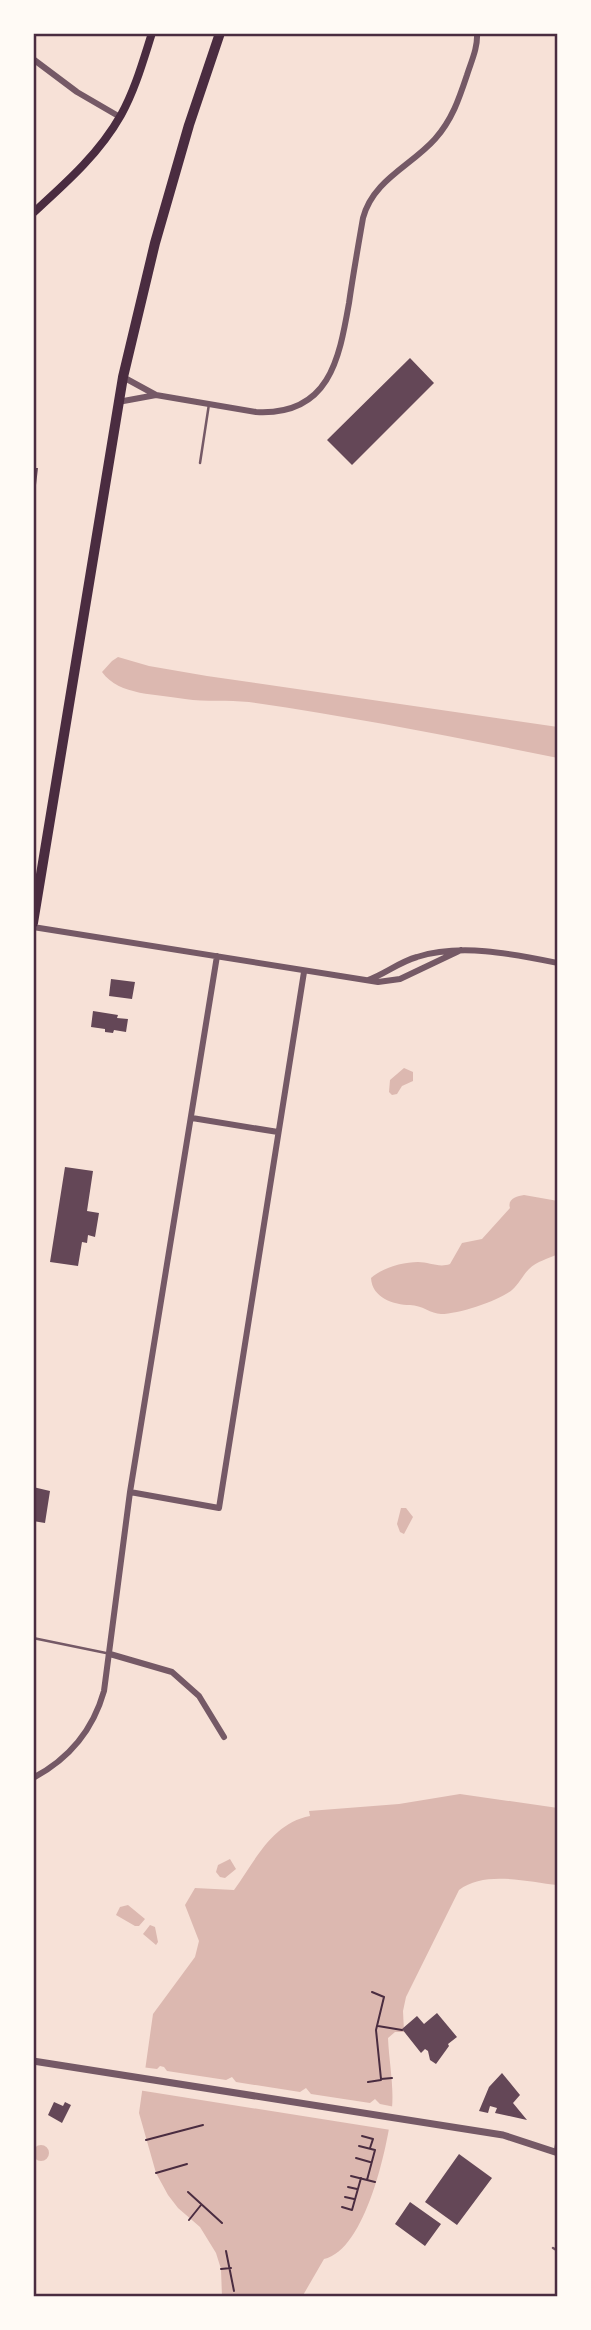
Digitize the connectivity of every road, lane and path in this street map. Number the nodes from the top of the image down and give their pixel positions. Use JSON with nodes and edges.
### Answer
{"nodes":[{"id":1,"x":152,"y":33,"type":"edge"},
{"id":2,"x":220,"y":33,"type":"edge"},
{"id":3,"x":477,"y":33,"type":"edge"},
{"id":4,"x":33,"y":59,"type":"edge"},
{"id":5,"x":120,"y":117,"type":"junction"},
{"id":6,"x":33,"y":213,"type":"edge"},
{"id":7,"x":123,"y":376,"type":"junction"},
{"id":8,"x":156,"y":395,"type":"junction"},
{"id":9,"x":118,"y":402,"type":"junction"},
{"id":10,"x":209,"y":404,"type":"junction"},
{"id":11,"x":200,"y":463,"type":"dead end"},
{"id":12,"x":33,"y":925,"type":"edge"},
{"id":13,"x":461,"y":950,"type":"junction"},
{"id":14,"x":217,"y":956,"type":"junction"},
{"id":15,"x":558,"y":963,"type":"edge"},
{"id":16,"x":303,"y":972,"type":"junction"},
{"id":17,"x":366,"y":981,"type":"junction"},
{"id":18,"x":192,"y":1118,"type":"junction"},
{"id":19,"x":278,"y":1132,"type":"junction"},
{"id":20,"x":130,"y":1492,"type":"junction"},
{"id":21,"x":33,"y":1638,"type":"edge"},
{"id":22,"x":110,"y":1654,"type":"junction"},
{"id":23,"x":224,"y":1737,"type":"dead end"},
{"id":24,"x":33,"y":1778,"type":"edge"},
{"id":25,"x":372,"y":1993,"type":"dead end"},
{"id":26,"x":377,"y":2025,"type":"junction"},
{"id":27,"x":402,"y":2030,"type":"dead end"},
{"id":28,"x":33,"y":2061,"type":"edge"},
{"id":29,"x":392,"y":2078,"type":"dead end"},
{"id":30,"x":381,"y":2079,"type":"junction"},
{"id":31,"x":368,"y":2082,"type":"dead end"},
{"id":32,"x":202,"y":2124,"type":"dead end"},
{"id":33,"x":557,"y":2134,"type":"edge"},
{"id":34,"x":362,"y":2136,"type":"dead end"},
{"id":35,"x":146,"y":2140,"type":"dead end"},
{"id":36,"x":359,"y":2146,"type":"dead end"},
{"id":37,"x":370,"y":2149,"type":"junction"},
{"id":38,"x":556,"y":2152,"type":"edge"},
{"id":39,"x":356,"y":2158,"type":"dead end"},
{"id":40,"x":372,"y":2162,"type":"junction"},
{"id":41,"x":187,"y":2164,"type":"dead end"},
{"id":42,"x":156,"y":2173,"type":"dead end"},
{"id":43,"x":351,"y":2176,"type":"dead end"},
{"id":44,"x":361,"y":2178,"type":"junction"},
{"id":45,"x":367,"y":2180,"type":"junction"},
{"id":46,"x":375,"y":2182,"type":"dead end"},
{"id":47,"x":348,"y":2187,"type":"dead end"},
{"id":48,"x":358,"y":2189,"type":"junction"},
{"id":49,"x":188,"y":2192,"type":"dead end"},
{"id":50,"x":345,"y":2197,"type":"dead end"},
{"id":51,"x":355,"y":2200,"type":"junction"},
{"id":52,"x":202,"y":2204,"type":"junction"},
{"id":53,"x":342,"y":2207,"type":"dead end"},
{"id":54,"x":189,"y":2220,"type":"dead end"},
{"id":55,"x":222,"y":2223,"type":"dead end"},
{"id":56,"x":553,"y":2248,"type":"dead end"},
{"id":57,"x":226,"y":2251,"type":"dead end"},
{"id":58,"x":558,"y":2251,"type":"edge"},
{"id":59,"x":231,"y":2267,"type":"junction"},
{"id":60,"x":221,"y":2269,"type":"dead end"},
{"id":61,"x":234,"y":2291,"type":"dead end"}],
"edges":[{"from":1,"to":5,"type":"main road"},
{"from":2,"to":7,"type":"highway"},
{"from":3,"to":10,"type":"street"},
{"from":4,"to":5,"type":"street"},
{"from":5,"to":6,"type":"main road"},
{"from":7,"to":8,"type":"street"},
{"from":7,"to":9,"type":"highway"},
{"from":8,"to":9,"type":"street"},
{"from":8,"to":10,"type":"street"},
{"from":9,"to":12,"type":"highway"},
{"from":10,"to":11,"type":"lane"},
{"from":12,"to":14,"type":"street"},
{"from":13,"to":15,"type":"street"},
{"from":13,"to":17,"type":"street"},
{"from":13,"to":17,"type":"street"},
{"from":14,"to":16,"type":"street"},
{"from":14,"to":18,"type":"street"},
{"from":16,"to":17,"type":"street"},
{"from":16,"to":19,"type":"street"},
{"from":18,"to":19,"type":"street"},
{"from":18,"to":20,"type":"street"},
{"from":19,"to":20,"type":"street"},
{"from":20,"to":22,"type":"street"},
{"from":21,"to":22,"type":"lane"},
{"from":22,"to":23,"type":"street"},
{"from":22,"to":24,"type":"street"},
{"from":25,"to":26,"type":"path"},
{"from":26,"to":27,"type":"path"},
{"from":26,"to":30,"type":"path"},
{"from":28,"to":38,"type":"street"},
{"from":29,"to":30,"type":"path"},
{"from":30,"to":31,"type":"path"},
{"from":32,"to":35,"type":"path"},
{"from":33,"to":38,"type":"lane"},
{"from":34,"to":37,"type":"path"},
{"from":36,"to":37,"type":"path"},
{"from":37,"to":40,"type":"path"},
{"from":39,"to":40,"type":"path"},
{"from":40,"to":45,"type":"path"},
{"from":41,"to":42,"type":"path"},
{"from":43,"to":44,"type":"path"},
{"from":44,"to":45,"type":"path"},
{"from":44,"to":48,"type":"path"},
{"from":45,"to":46,"type":"path"},
{"from":47,"to":48,"type":"path"},
{"from":48,"to":51,"type":"path"},
{"from":49,"to":52,"type":"path"},
{"from":50,"to":51,"type":"path"},
{"from":51,"to":53,"type":"path"},
{"from":52,"to":54,"type":"path"},
{"from":52,"to":55,"type":"path"},
{"from":56,"to":58,"type":"lane"},
{"from":57,"to":59,"type":"path"},
{"from":59,"to":60,"type":"path"},
{"from":59,"to":61,"type":"path"}]}
